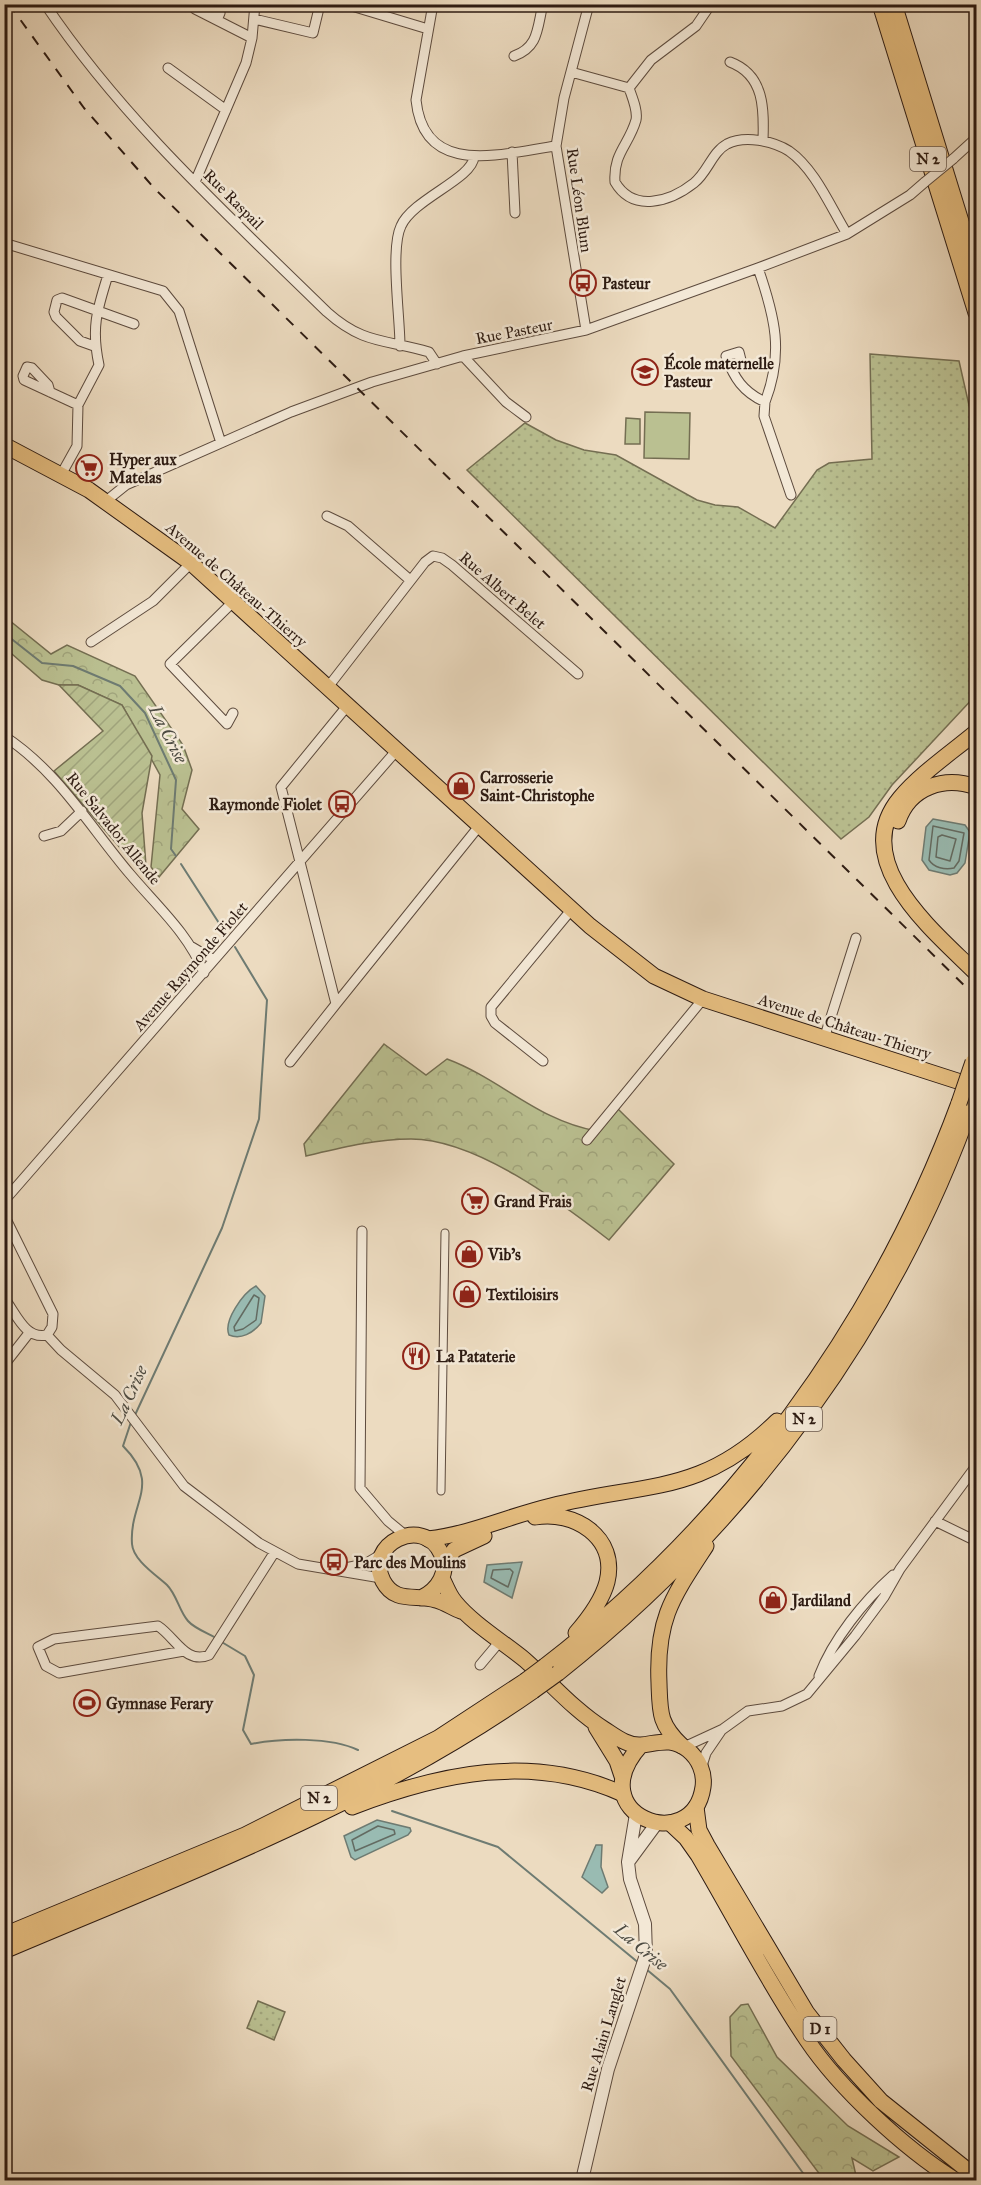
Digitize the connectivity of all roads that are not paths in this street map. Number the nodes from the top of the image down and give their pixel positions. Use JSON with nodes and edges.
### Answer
{"nodes":[{"id":1,"x":45,"y":4,"type":"edge"},
{"id":2,"x":198,"y":4,"type":"edge"},
{"id":3,"x":205,"y":4,"type":"edge"},
{"id":4,"x":255,"y":4,"type":"edge"},
{"id":5,"x":320,"y":4,"type":"edge"},
{"id":6,"x":345,"y":4,"type":"edge"},
{"id":7,"x":433,"y":4,"type":"edge"},
{"id":8,"x":543,"y":4,"type":"edge"},
{"id":9,"x":589,"y":4,"type":"edge"},
{"id":10,"x":711,"y":4,"type":"edge"},
{"id":11,"x":880,"y":4,"type":"edge"},
{"id":12,"x":894,"y":4,"type":"edge"},
{"id":13,"x":254,"y":19,"type":"junction"},
{"id":14,"x":217,"y":20,"type":"junction"},
{"id":15,"x":428,"y":29,"type":"junction"},
{"id":16,"x":252,"y":38,"type":"junction"},
{"id":17,"x":514,"y":56,"type":"dead end"},
{"id":18,"x":730,"y":62,"type":"dead end"},
{"id":19,"x":168,"y":68,"type":"dead end"},
{"id":20,"x":571,"y":72,"type":"junction"},
{"id":21,"x":629,"y":88,"type":"junction"},
{"id":22,"x":226,"y":110,"type":"junction"},
{"id":23,"x":976,"y":138,"type":"edge"},
{"id":24,"x":763,"y":141,"type":"junction"},
{"id":25,"x":556,"y":146,"type":"junction"},
{"id":26,"x":512,"y":152,"type":"junction"},
{"id":27,"x":474,"y":157,"type":"junction"},
{"id":28,"x":195,"y":182,"type":"junction"},
{"id":29,"x":515,"y":213,"type":"dead end"},
{"id":30,"x":847,"y":234,"type":"junction"},
{"id":31,"x":4,"y":243,"type":"edge"},
{"id":32,"x":758,"y":268,"type":"junction"},
{"id":33,"x":976,"y":270,"type":"edge"},
{"id":34,"x":108,"y":275,"type":"junction"},
{"id":35,"x":96,"y":311,"type":"junction"},
{"id":36,"x":976,"y":314,"type":"edge"},
{"id":37,"x":134,"y":324,"type":"dead end"},
{"id":38,"x":586,"y":330,"type":"junction"},
{"id":39,"x":94,"y":346,"type":"junction"},
{"id":40,"x":400,"y":346,"type":"junction"},
{"id":41,"x":463,"y":356,"type":"junction"},
{"id":42,"x":437,"y":364,"type":"junction"},
{"id":43,"x":730,"y":367,"type":"dead end"},
{"id":44,"x":50,"y":392,"type":"dead end"},
{"id":45,"x":765,"y":402,"type":"junction"},
{"id":46,"x":78,"y":405,"type":"junction"},
{"id":47,"x":525,"y":417,"type":"dead end"},
{"id":48,"x":221,"y":443,"type":"junction"},
{"id":49,"x":4,"y":445,"type":"edge"},
{"id":50,"x":62,"y":473,"type":"junction"},
{"id":51,"x":790,"y":495,"type":"dead end"},
{"id":52,"x":106,"y":501,"type":"junction"},
{"id":53,"x":327,"y":516,"type":"dead end"},
{"id":54,"x":191,"y":563,"type":"junction"},
{"id":55,"x":410,"y":580,"type":"junction"},
{"id":56,"x":234,"y":601,"type":"junction"},
{"id":57,"x":91,"y":642,"type":"dead end"},
{"id":58,"x":578,"y":674,"type":"dead end"},
{"id":59,"x":328,"y":687,"type":"junction"},
{"id":60,"x":348,"y":705,"type":"junction"},
{"id":61,"x":233,"y":713,"type":"dead end"},
{"id":62,"x":976,"y":732,"type":"edge"},
{"id":63,"x":4,"y":736,"type":"edge"},
{"id":64,"x":397,"y":750,"type":"junction"},
{"id":65,"x":976,"y":787,"type":"edge"},
{"id":66,"x":82,"y":811,"type":"junction"},
{"id":67,"x":480,"y":825,"type":"junction"},
{"id":68,"x":44,"y":836,"type":"dead end"},
{"id":69,"x":301,"y":863,"type":"junction"},
{"id":70,"x":572,"y":909,"type":"junction"},
{"id":71,"x":856,"y":938,"type":"dead end"},
{"id":72,"x":192,"y":947,"type":"junction"},
{"id":73,"x":214,"y":960,"type":"junction"},
{"id":74,"x":976,"y":966,"type":"edge"},
{"id":75,"x":204,"y":973,"type":"junction"},
{"id":76,"x":976,"y":973,"type":"edge"},
{"id":77,"x":703,"y":999,"type":"junction"},
{"id":78,"x":336,"y":1004,"type":"junction"},
{"id":79,"x":824,"y":1039,"type":"junction"},
{"id":80,"x":975,"y":1056,"type":"edge"},
{"id":81,"x":543,"y":1061,"type":"dead end"},
{"id":82,"x":290,"y":1062,"type":"dead end"},
{"id":83,"x":976,"y":1089,"type":"edge"},
{"id":84,"x":965,"y":1105,"type":"junction"},
{"id":85,"x":587,"y":1140,"type":"dead end"},
{"id":86,"x":4,"y":1201,"type":"edge"},
{"id":87,"x":4,"y":1215,"type":"edge"},
{"id":88,"x":363,"y":1231,"type":"dead end"},
{"id":89,"x":445,"y":1233,"type":"dead end"},
{"id":90,"x":4,"y":1298,"type":"edge"},
{"id":91,"x":29,"y":1333,"type":"junction"},
{"id":92,"x":47,"y":1335,"type":"junction"},
{"id":93,"x":4,"y":1365,"type":"edge"},
{"id":94,"x":810,"y":1389,"type":"junction"},
{"id":95,"x":976,"y":1466,"type":"edge"},
{"id":96,"x":441,"y":1491,"type":"dead end"},
{"id":97,"x":731,"y":1509,"type":"junction"},
{"id":98,"x":388,"y":1521,"type":"junction"},
{"id":99,"x":935,"y":1521,"type":"junction"},
{"id":100,"x":399,"y":1538,"type":"junction"},
{"id":101,"x":428,"y":1539,"type":"junction"},
{"id":102,"x":976,"y":1541,"type":"edge"},
{"id":103,"x":274,"y":1553,"type":"junction"},
{"id":104,"x":382,"y":1554,"type":"junction"},
{"id":105,"x":335,"y":1570,"type":"junction"},
{"id":106,"x":443,"y":1571,"type":"junction"},
{"id":107,"x":381,"y":1578,"type":"junction"},
{"id":108,"x":421,"y":1598,"type":"junction"},
{"id":109,"x":470,"y":1615,"type":"junction"},
{"id":110,"x":501,"y":1640,"type":"junction"},
{"id":111,"x":184,"y":1651,"type":"junction"},
{"id":112,"x":480,"y":1665,"type":"dead end"},
{"id":113,"x":551,"y":1670,"type":"junction"},
{"id":114,"x":529,"y":1686,"type":"junction"},
{"id":115,"x":592,"y":1722,"type":"junction"},
{"id":116,"x":723,"y":1729,"type":"junction"},
{"id":117,"x":641,"y":1745,"type":"junction"},
{"id":118,"x":683,"y":1747,"type":"junction"},
{"id":119,"x":701,"y":1768,"type":"junction"},
{"id":120,"x":622,"y":1776,"type":"junction"},
{"id":121,"x":623,"y":1794,"type":"junction"},
{"id":122,"x":696,"y":1807,"type":"junction"},
{"id":123,"x":636,"y":1814,"type":"junction"},
{"id":124,"x":663,"y":1823,"type":"junction"},
{"id":125,"x":251,"y":1846,"type":"junction"},
{"id":126,"x":628,"y":1862,"type":"junction"},
{"id":127,"x":4,"y":1935,"type":"edge"},
{"id":128,"x":4,"y":1951,"type":"edge"},
{"id":129,"x":976,"y":2177,"type":"edge"},
{"id":130,"x":582,"y":2181,"type":"edge"},
{"id":131,"x":955,"y":2181,"type":"edge"}],
"edges":[{"from":1,"to":28,"type":"street","name":"Rue Raspail"},
{"from":2,"to":14,"type":"street"},
{"from":3,"to":14,"type":"street"},
{"from":4,"to":13,"type":"street"},
{"from":5,"to":13,"type":"street"},
{"from":6,"to":15,"type":"street"},
{"from":7,"to":15,"type":"street"},
{"from":8,"to":17,"type":"street"},
{"from":9,"to":20,"type":"street","name":"Rue Léon Blum"},
{"from":10,"to":21,"type":"street"},
{"from":11,"to":36,"type":"main road","number":"N 2"},
{"from":12,"to":33,"type":"main road","number":"N 2"},
{"from":13,"to":16,"type":"street"},
{"from":14,"to":16,"type":"street"},
{"from":15,"to":27,"type":"street"},
{"from":16,"to":22,"type":"street"},
{"from":18,"to":24,"type":"street"},
{"from":19,"to":22,"type":"street"},
{"from":20,"to":21,"type":"street"},
{"from":20,"to":25,"type":"street","name":"Rue Léon Blum"},
{"from":21,"to":24,"type":"street"},
{"from":22,"to":28,"type":"street"},
{"from":23,"to":30,"type":"street","name":"Rue Pasteur","bridge":true},
{"from":24,"to":30,"type":"street"},
{"from":25,"to":26,"type":"street"},
{"from":25,"to":38,"type":"street","name":"Rue Léon Blum"},
{"from":26,"to":27,"type":"street"},
{"from":26,"to":29,"type":"street"},
{"from":27,"to":40,"type":"street"},
{"from":28,"to":40,"type":"street","name":"Rue Raspail"},
{"from":30,"to":32,"type":"street","name":"Rue Pasteur"},
{"from":31,"to":34,"type":"street"},
{"from":32,"to":38,"type":"street","name":"Rue Pasteur"},
{"from":32,"to":45,"type":"street"},
{"from":34,"to":35,"type":"street"},
{"from":34,"to":48,"type":"street"},
{"from":35,"to":37,"type":"street"},
{"from":35,"to":39,"type":"street"},
{"from":35,"to":39,"type":"street"},
{"from":38,"to":41,"type":"street","name":"Rue Pasteur"},
{"from":39,"to":46,"type":"street"},
{"from":40,"to":42,"type":"street","name":"Rue Raspail"},
{"from":41,"to":42,"type":"street","name":"Rue Pasteur"},
{"from":41,"to":47,"type":"street"},
{"from":42,"to":48,"type":"street","name":"Rue Pasteur"},
{"from":43,"to":45,"type":"street"},
{"from":44,"to":46,"type":"street"},
{"from":45,"to":51,"type":"street"},
{"from":46,"to":50,"type":"street"},
{"from":48,"to":52,"type":"street","name":"Rue Pasteur"},
{"from":49,"to":50,"type":"main road","name":"Avenue de Château-Thierry"},
{"from":50,"to":52,"type":"main road","name":"Avenue de Château-Thierry"},
{"from":52,"to":54,"type":"main road","name":"Avenue de Château-Thierry"},
{"from":53,"to":55,"type":"street"},
{"from":54,"to":56,"type":"main road","name":"Avenue de Château-Thierry"},
{"from":54,"to":57,"type":"street"},
{"from":55,"to":58,"type":"street","name":"Rue Albert Belet"},
{"from":55,"to":59,"type":"street","name":"Rue Albert Belet"},
{"from":56,"to":59,"type":"main road","name":"Avenue de Château-Thierry"},
{"from":56,"to":61,"type":"street"},
{"from":59,"to":60,"type":"main road","name":"Avenue de Château-Thierry"},
{"from":60,"to":64,"type":"main road","name":"Avenue de Château-Thierry"},
{"from":60,"to":69,"type":"street"},
{"from":62,"to":76,"type":"main road"},
{"from":63,"to":66,"type":"street","name":"Rue Salvador Allende"},
{"from":64,"to":67,"type":"main road","name":"Avenue de Château-Thierry"},
{"from":64,"to":69,"type":"street","name":"Avenue Raymonde Fiolet"},
{"from":65,"to":74,"type":"main road"},
{"from":66,"to":68,"type":"street"},
{"from":66,"to":72,"type":"street","name":"Rue Salvador Allende"},
{"from":67,"to":70,"type":"main road","name":"Avenue de Château-Thierry"},
{"from":67,"to":78,"type":"street"},
{"from":69,"to":73,"type":"street","name":"Avenue Raymonde Fiolet"},
{"from":69,"to":78,"type":"street"},
{"from":70,"to":77,"type":"main road","name":"Avenue de Château-Thierry"},
{"from":70,"to":81,"type":"street"},
{"from":71,"to":79,"type":"street"},
{"from":72,"to":73,"type":"street","name":"Rue Salvador Allende"},
{"from":72,"to":75,"type":"street","name":"Rue Salvador Allende"},
{"from":73,"to":75,"type":"street","name":"Avenue Raymonde Fiolet"},
{"from":75,"to":86,"type":"street","name":"Avenue Raymonde Fiolet"},
{"from":77,"to":79,"type":"main road","name":"Avenue de Château-Thierry"},
{"from":77,"to":85,"type":"street"},
{"from":78,"to":82,"type":"street"},
{"from":79,"to":83,"type":"main road","name":"Avenue de Château-Thierry"},
{"from":80,"to":84,"type":"main road","number":"N 2","bridge":true},
{"from":83,"to":84,"type":"main road","number":"N 2"},
{"from":84,"to":94,"type":"main road","number":"N 2"},
{"from":84,"to":97,"type":"main road","number":"N 2"},
{"from":87,"to":92,"type":"street"},
{"from":88,"to":98,"type":"street"},
{"from":89,"to":96,"type":"street"},
{"from":90,"to":91,"type":"street"},
{"from":91,"to":92,"type":"street"},
{"from":91,"to":93,"type":"street"},
{"from":92,"to":103,"type":"street"},
{"from":94,"to":101,"type":"main road"},
{"from":94,"to":113,"type":"main road","number":"N 2"},
{"from":95,"to":99,"type":"street"},
{"from":97,"to":113,"type":"main road","number":"N 2"},
{"from":97,"to":118,"type":"main road"},
{"from":98,"to":100,"type":"street"},
{"from":98,"to":100,"type":"street"},
{"from":99,"to":102,"type":"street"},
{"from":99,"to":116,"type":"street"},
{"from":100,"to":101,"type":"main road"},
{"from":100,"to":104,"type":"main road"},
{"from":101,"to":106,"type":"main road"},
{"from":103,"to":105,"type":"street"},
{"from":103,"to":111,"type":"street"},
{"from":104,"to":105,"type":"street"},
{"from":104,"to":107,"type":"main road"},
{"from":105,"to":107,"type":"street"},
{"from":106,"to":108,"type":"main road"},
{"from":106,"to":109,"type":"main road"},
{"from":106,"to":113,"type":"main road"},
{"from":107,"to":108,"type":"main road"},
{"from":108,"to":109,"type":"main road"},
{"from":109,"to":110,"type":"main road"},
{"from":110,"to":112,"type":"street"},
{"from":110,"to":115,"type":"main road"},
{"from":111,"to":111,"type":"street"},
{"from":113,"to":114,"type":"main road","number":"N 2","bridge":true},
{"from":114,"to":125,"type":"main road","number":"N 2"},
{"from":114,"to":127,"type":"main road","number":"N 2"},
{"from":115,"to":117,"type":"main road"},
{"from":115,"to":120,"type":"main road"},
{"from":116,"to":118,"type":"street"},
{"from":116,"to":119,"type":"street"},
{"from":117,"to":118,"type":"main road"},
{"from":117,"to":120,"type":"main road"},
{"from":118,"to":119,"type":"main road"},
{"from":119,"to":122,"type":"main road"},
{"from":120,"to":121,"type":"main road"},
{"from":121,"to":123,"type":"main road"},
{"from":121,"to":125,"type":"main road"},
{"from":122,"to":124,"type":"main road"},
{"from":122,"to":129,"type":"main road","number":"D 1"},
{"from":123,"to":124,"type":"main road"},
{"from":123,"to":126,"type":"street","name":"Rue Alain Langlet"},
{"from":124,"to":126,"type":"street"},
{"from":124,"to":131,"type":"main road","number":"D 1"},
{"from":125,"to":128,"type":"main road","number":"N 2"},
{"from":126,"to":130,"type":"street","name":"Rue Alain Langlet"}]}
